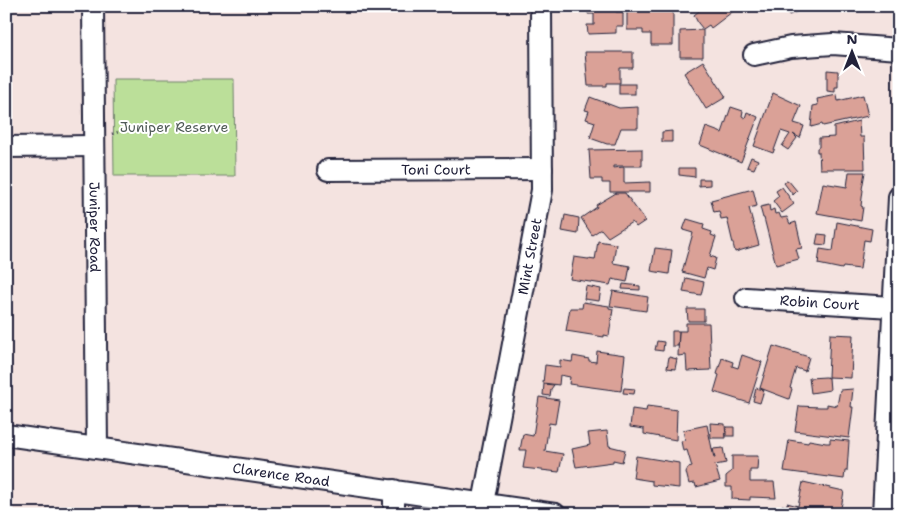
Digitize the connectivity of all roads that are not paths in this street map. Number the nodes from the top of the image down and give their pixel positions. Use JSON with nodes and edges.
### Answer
{"nodes":[{"id":1,"x":93,"y":6,"type":"edge"},
{"id":2,"x":541,"y":6,"type":"edge"},
{"id":3,"x":899,"y":49,"type":"edge"},
{"id":4,"x":754,"y":56,"type":"dead end"},
{"id":5,"x":94,"y":146,"type":"junction"},
{"id":6,"x":6,"y":148,"type":"edge"},
{"id":7,"x":542,"y":169,"type":"junction"},
{"id":8,"x":328,"y":170,"type":"dead end"},
{"id":9,"x":899,"y":197,"type":"edge"},
{"id":10,"x":746,"y":298,"type":"dead end"},
{"id":11,"x":892,"y":306,"type":"junction"},
{"id":12,"x":6,"y":435,"type":"edge"},
{"id":13,"x":97,"y":448,"type":"junction"},
{"id":14,"x":394,"y":490,"type":"junction"},
{"id":15,"x":483,"y":503,"type":"junction"},
{"id":16,"x":394,"y":514,"type":"edge"},
{"id":17,"x":555,"y":514,"type":"edge"},
{"id":18,"x":883,"y":514,"type":"edge"}],
"edges":[{"from":1,"to":5,"type":"street","name":"Juniper Road"},
{"from":2,"to":7,"type":"street","name":"Mint Street"},
{"from":3,"to":4,"type":"street"},
{"from":5,"to":6,"type":"street"},
{"from":5,"to":13,"type":"street","name":"Juniper Road"},
{"from":7,"to":8,"type":"street","name":"Toni Court"},
{"from":7,"to":15,"type":"street","name":"Mint Street"},
{"from":9,"to":11,"type":"street"},
{"from":10,"to":11,"type":"street","name":"Robin Court"},
{"from":11,"to":18,"type":"street"},
{"from":12,"to":13,"type":"street","name":"Clarence Road"},
{"from":13,"to":14,"type":"street","name":"Clarence Road"},
{"from":14,"to":15,"type":"street","name":"Clarence Road"},
{"from":14,"to":16,"type":"street"},
{"from":15,"to":17,"type":"street","name":"Clarence Road"}]}
